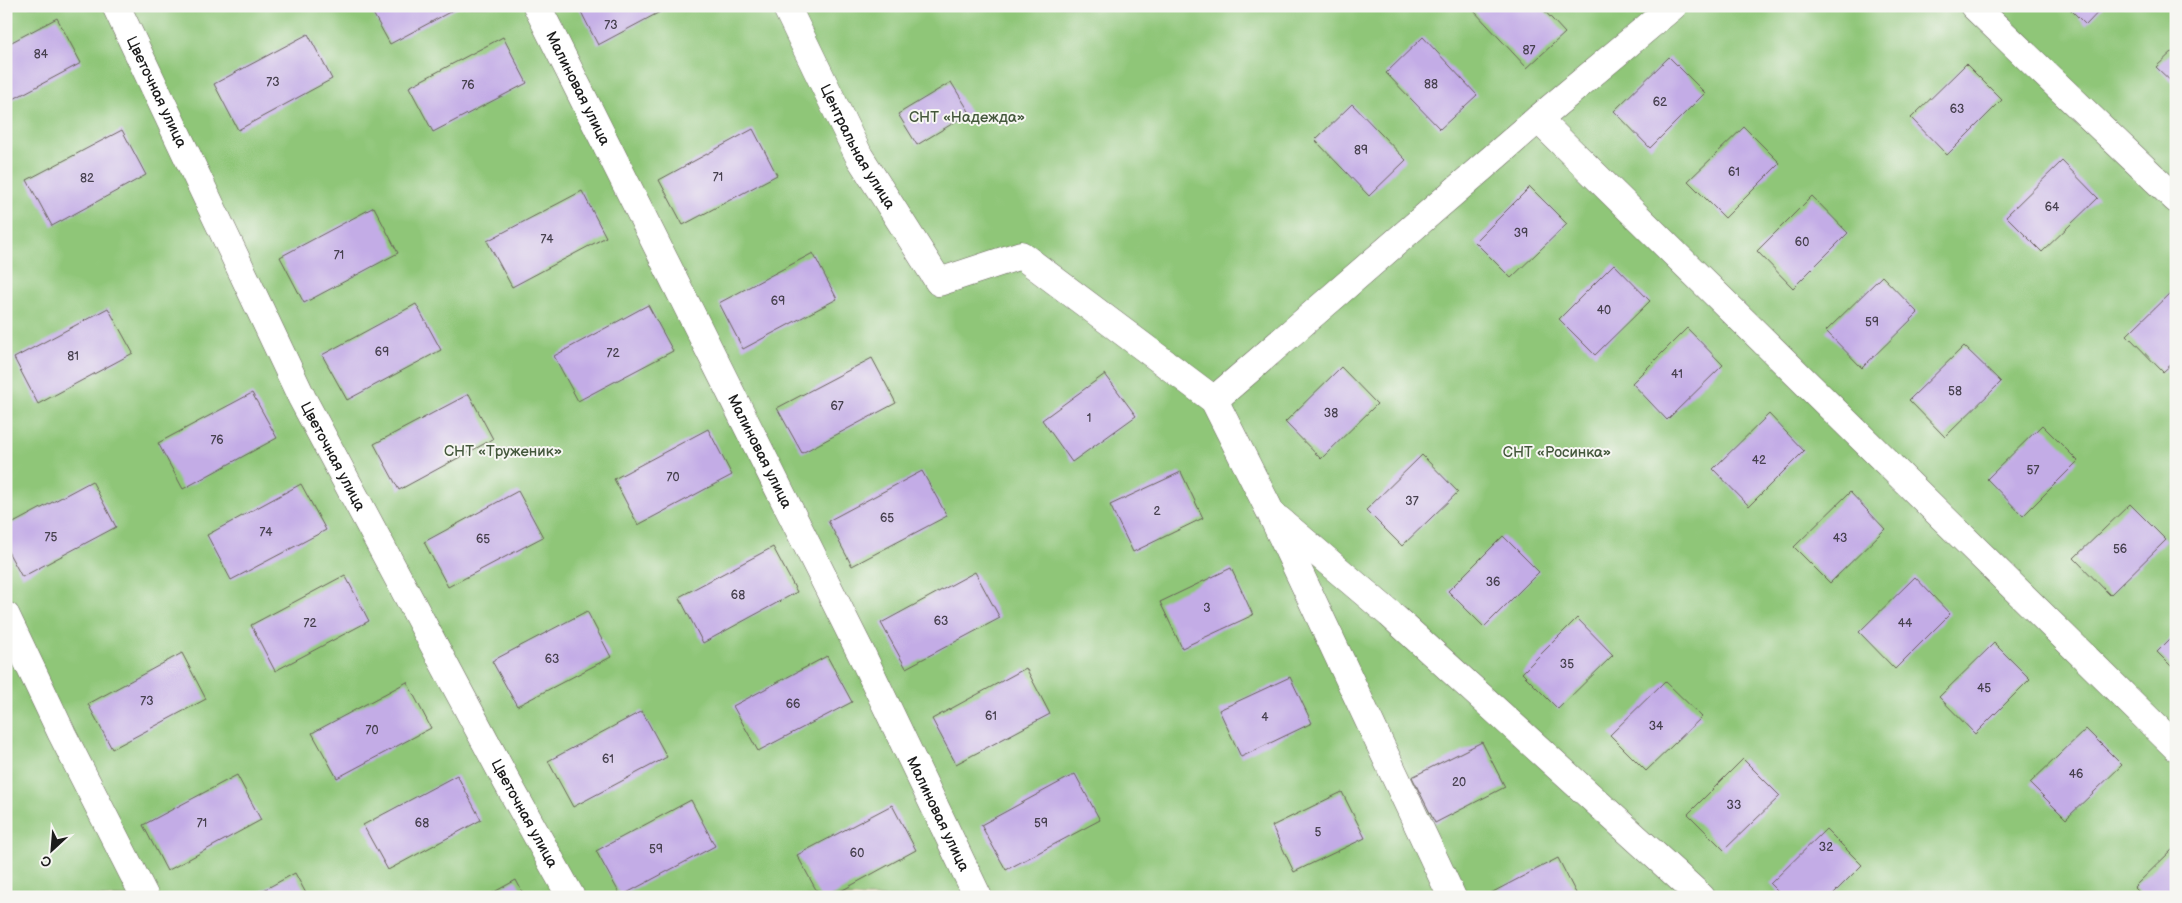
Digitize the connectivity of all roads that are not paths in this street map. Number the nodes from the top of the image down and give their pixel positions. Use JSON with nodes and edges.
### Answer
{"nodes":[{"id":1,"x":116,"y":6,"type":"edge"},
{"id":2,"x":536,"y":6,"type":"edge"},
{"id":3,"x":786,"y":6,"type":"edge"},
{"id":4,"x":1673,"y":6,"type":"edge"},
{"id":5,"x":1974,"y":6,"type":"edge"},
{"id":6,"x":1538,"y":119,"type":"junction"},
{"id":7,"x":2176,"y":199,"type":"edge"},
{"id":8,"x":1214,"y":400,"type":"junction"},
{"id":9,"x":1271,"y":513,"type":"junction"},
{"id":10,"x":6,"y":616,"type":"edge"},
{"id":11,"x":2176,"y":747,"type":"edge"},
{"id":12,"x":145,"y":897,"type":"edge"},
{"id":13,"x":571,"y":897,"type":"edge"},
{"id":14,"x":978,"y":897,"type":"edge"},
{"id":15,"x":1452,"y":897,"type":"edge"},
{"id":16,"x":1701,"y":897,"type":"edge"}],
"edges":[{"from":1,"to":13,"type":"street","name":"Цветочная улица"},
{"from":2,"to":14,"type":"street","name":"Малиновая улица"},
{"from":3,"to":8,"type":"street","name":"Центральная улица"},
{"from":4,"to":6,"type":"street"},
{"from":5,"to":7,"type":"street"},
{"from":6,"to":8,"type":"street"},
{"from":6,"to":11,"type":"street"},
{"from":8,"to":9,"type":"street"},
{"from":9,"to":15,"type":"street"},
{"from":9,"to":16,"type":"street"},
{"from":10,"to":12,"type":"street"}]}
